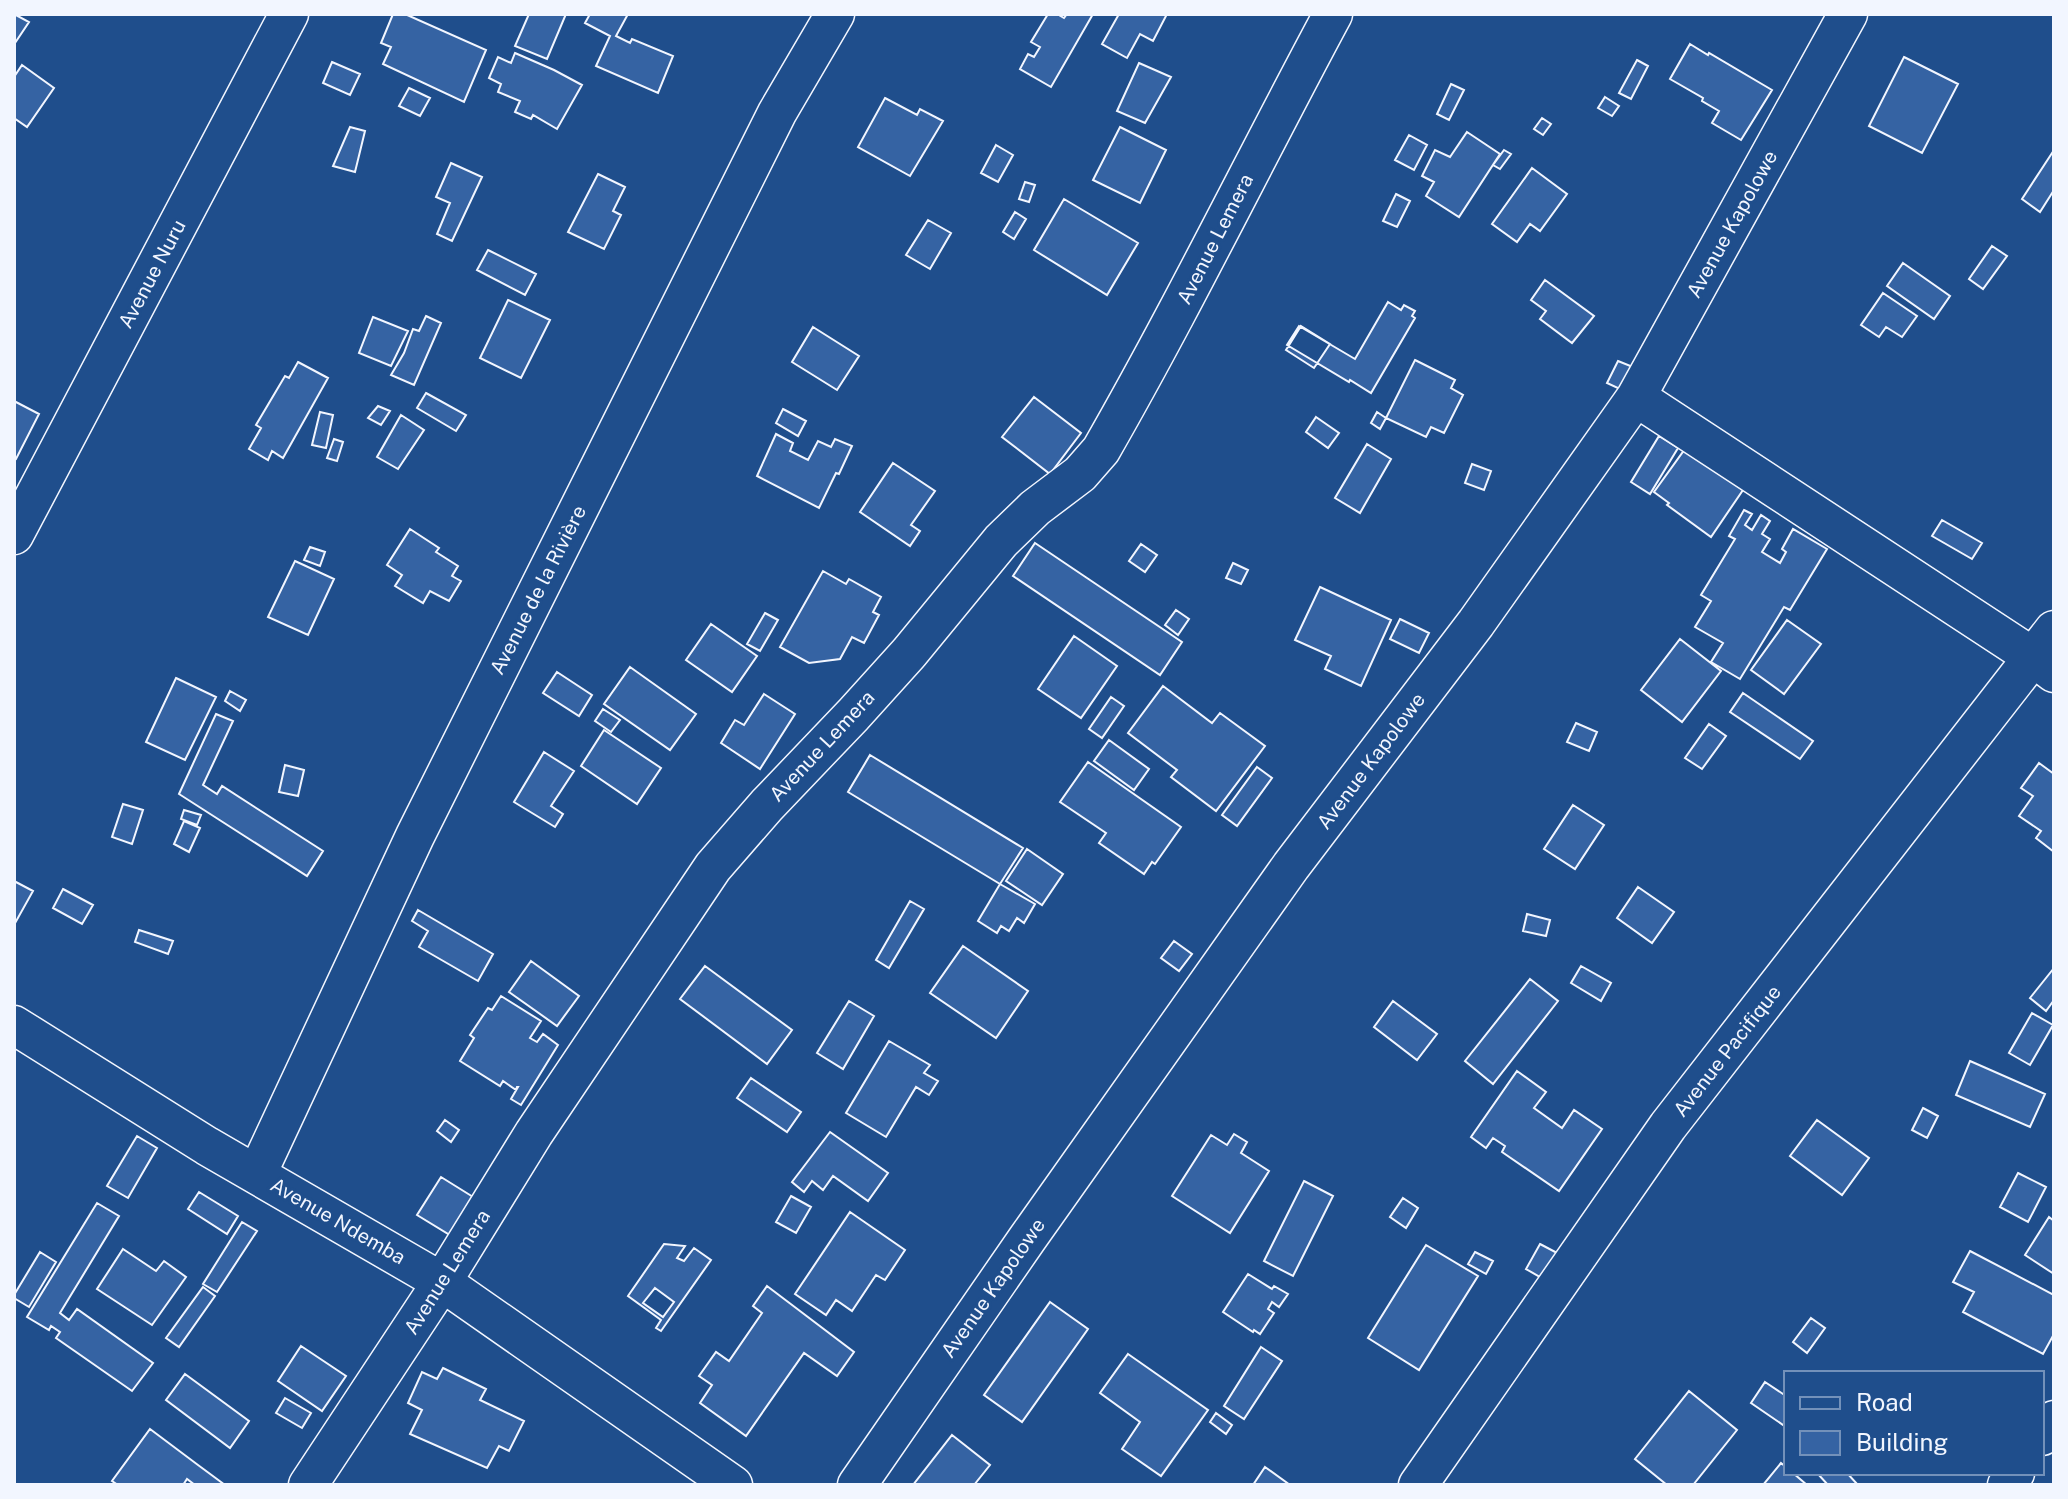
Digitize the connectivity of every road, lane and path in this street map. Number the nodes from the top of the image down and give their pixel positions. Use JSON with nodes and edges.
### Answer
{"nodes":[{"id":1,"x":289,"y":14,"type":"edge"},
{"id":2,"x":835,"y":14,"type":"edge"},
{"id":3,"x":1333,"y":14,"type":"edge"},
{"id":4,"x":1848,"y":14,"type":"edge"},
{"id":5,"x":1636,"y":397,"type":"junction"},
{"id":6,"x":14,"y":535,"type":"edge"},
{"id":7,"x":2047,"y":653,"type":"edge"},
{"id":8,"x":14,"y":1025,"type":"edge"},
{"id":9,"x":257,"y":1174,"type":"junction"},
{"id":10,"x":442,"y":1282,"type":"junction"},
{"id":11,"x":308,"y":1485,"type":"edge"},
{"id":12,"x":733,"y":1485,"type":"edge"},
{"id":13,"x":857,"y":1485,"type":"edge"},
{"id":14,"x":1418,"y":1485,"type":"edge"}],
"edges":[{"from":1,"to":6,"type":"street","name":"Avenue Nuru"},
{"from":2,"to":9,"type":"street","name":"Avenue de la Rivière"},
{"from":3,"to":10,"type":"street","name":"Avenue Lemera"},
{"from":4,"to":5,"type":"street","name":"Avenue Kapolowe"},
{"from":5,"to":7,"type":"street"},
{"from":5,"to":13,"type":"street","name":"Avenue Kapolowe"},
{"from":7,"to":14,"type":"street","name":"Avenue Pacifique"},
{"from":8,"to":9,"type":"street","name":"Avenue Ndemba"},
{"from":9,"to":10,"type":"street","name":"Avenue Ndemba"},
{"from":10,"to":11,"type":"street","name":"Avenue Lemera"},
{"from":10,"to":12,"type":"street","name":"Avenue Ndemba"}]}
